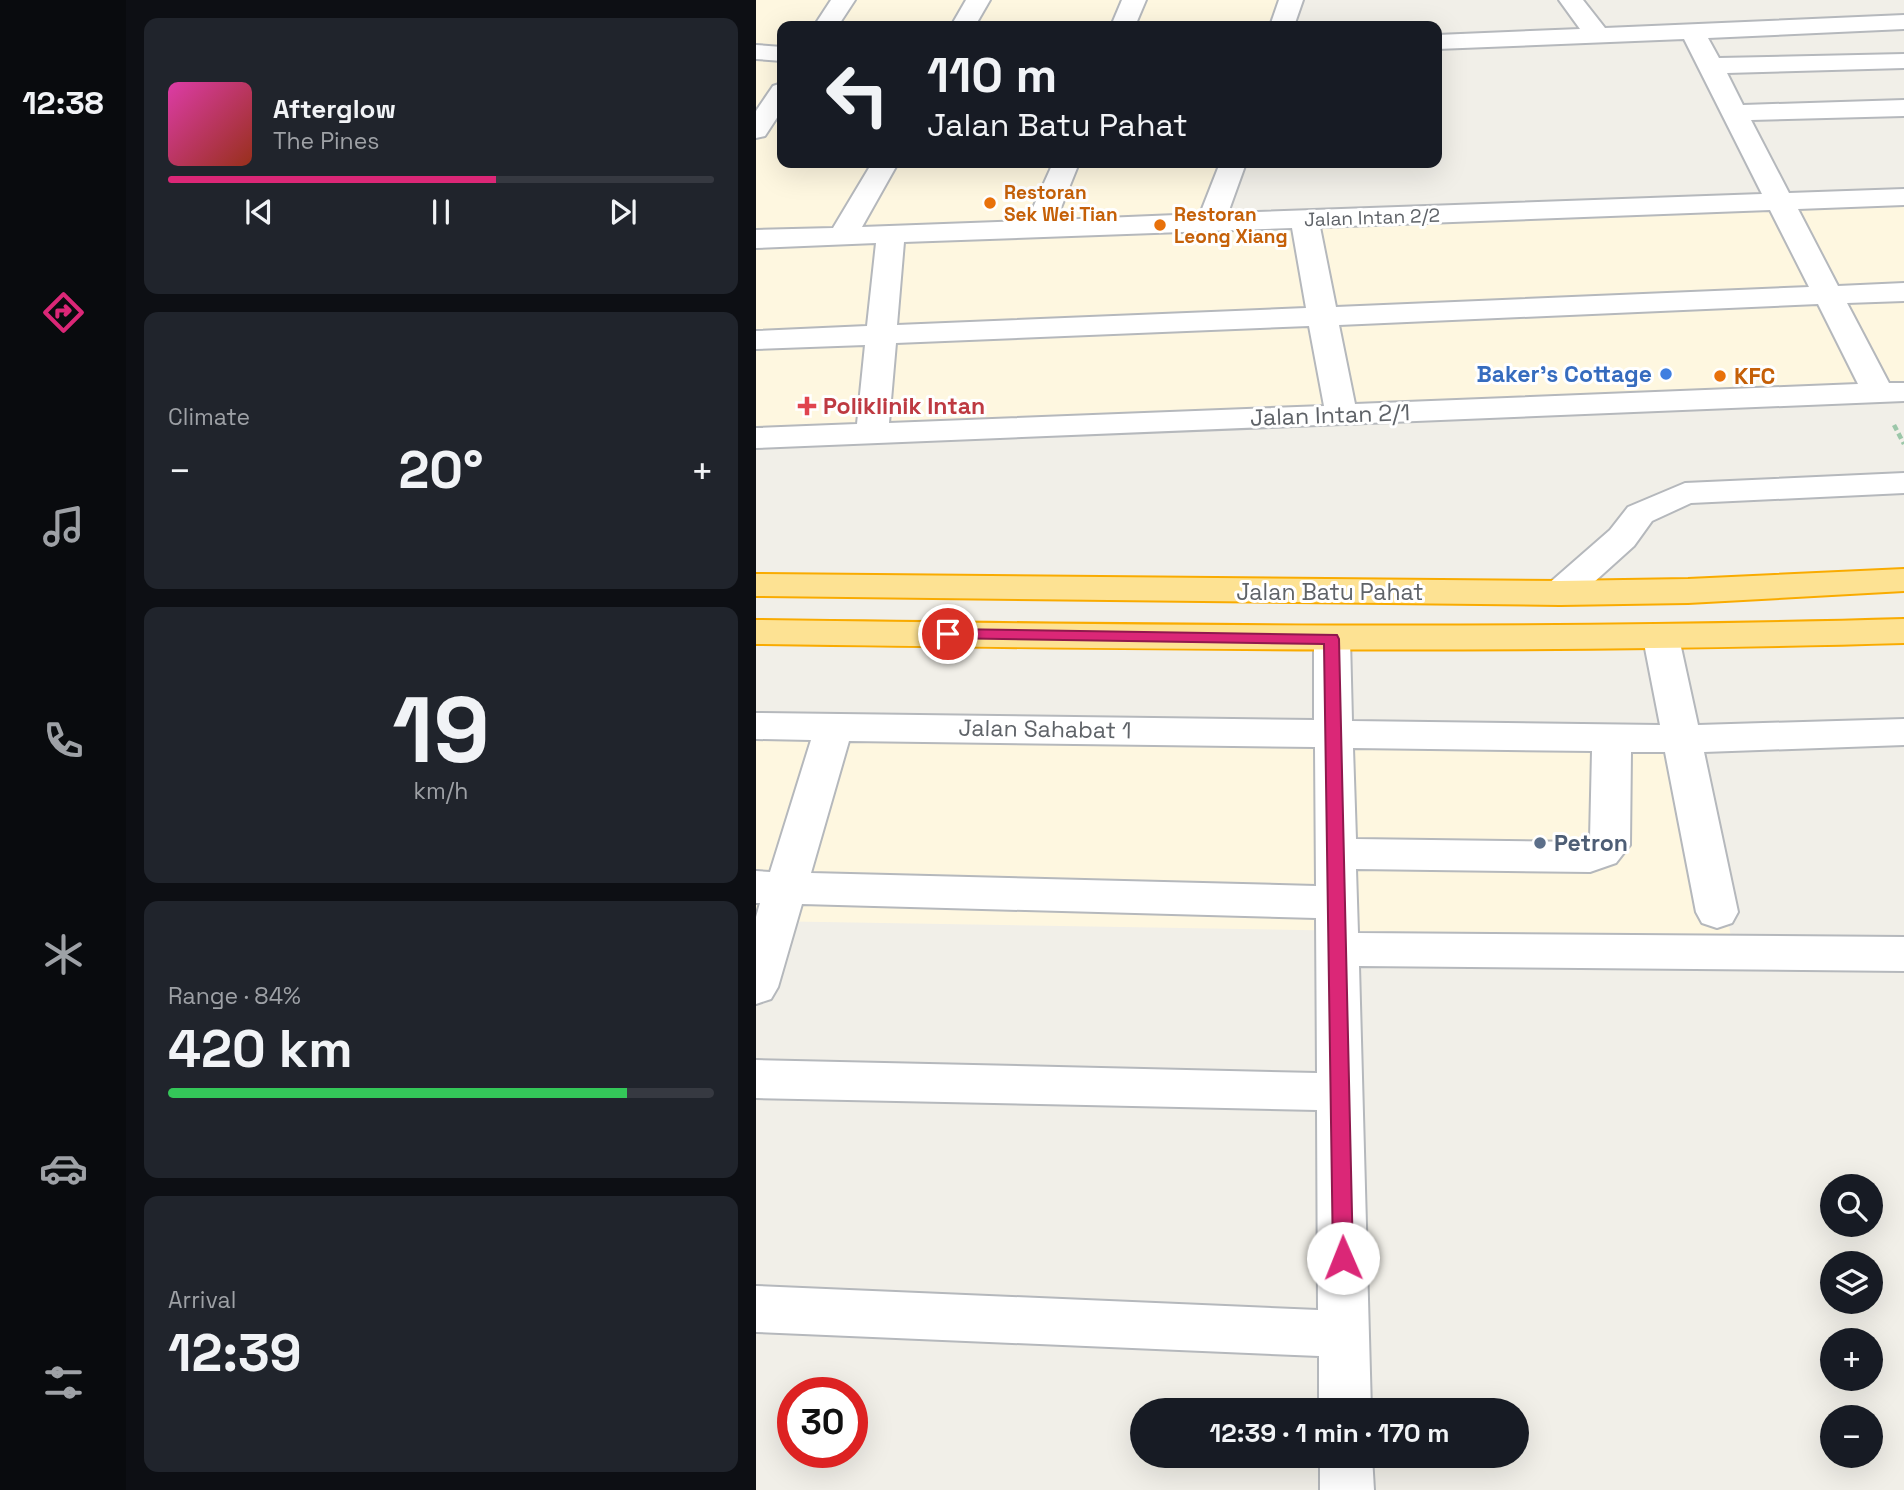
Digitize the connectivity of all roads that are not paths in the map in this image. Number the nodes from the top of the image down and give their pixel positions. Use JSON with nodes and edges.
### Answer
{"nodes":[{"id":1,"x":843,"y":0,"type":"edge"},
{"id":2,"x":978,"y":0,"type":"edge"},
{"id":3,"x":1134,"y":0,"type":"edge"},
{"id":4,"x":1291,"y":0,"type":"edge"},
{"id":5,"x":1571,"y":0,"type":"edge"},
{"id":6,"x":1873,"y":0,"type":"edge"},
{"id":7,"x":1734,"y":9,"type":"dead end"},
{"id":8,"x":829,"y":21,"type":"edge"},
{"id":9,"x":967,"y":21,"type":"edge"},
{"id":10,"x":1125,"y":21,"type":"edge"},
{"id":11,"x":1284,"y":21,"type":"edge"},
{"id":12,"x":1900,"y":22,"type":"edge"},
{"id":13,"x":1753,"y":28,"type":"junction"},
{"id":14,"x":1692,"y":30,"type":"junction"},
{"id":15,"x":1597,"y":34,"type":"junction"},
{"id":16,"x":1870,"y":38,"type":"dead end"},
{"id":17,"x":1442,"y":42,"type":"edge"},
{"id":18,"x":756,"y":52,"type":"edge"},
{"id":19,"x":777,"y":54,"type":"edge"},
{"id":20,"x":1900,"y":71,"type":"edge"},
{"id":21,"x":1717,"y":77,"type":"junction"},
{"id":22,"x":777,"y":98,"type":"edge"},
{"id":23,"x":1904,"y":108,"type":"edge"},
{"id":24,"x":1735,"y":113,"type":"junction"},
{"id":25,"x":756,"y":130,"type":"edge"},
{"id":26,"x":882,"y":168,"type":"edge"},
{"id":27,"x":1064,"y":168,"type":"edge"},
{"id":28,"x":1231,"y":168,"type":"edge"},
{"id":29,"x":1904,"y":197,"type":"edge"},
{"id":30,"x":1782,"y":202,"type":"junction"},
{"id":31,"x":1304,"y":219,"type":"junction"},
{"id":32,"x":1211,"y":222,"type":"junction"},
{"id":33,"x":1038,"y":228,"type":"junction"},
{"id":34,"x":891,"y":233,"type":"junction"},
{"id":35,"x":842,"y":236,"type":"junction"},
{"id":36,"x":756,"y":239,"type":"edge"},
{"id":37,"x":1904,"y":292,"type":"edge"},
{"id":38,"x":1829,"y":295,"type":"junction"},
{"id":39,"x":1322,"y":316,"type":"junction"},
{"id":40,"x":881,"y":334,"type":"junction"},
{"id":41,"x":756,"y":340,"type":"edge"},
{"id":42,"x":1891,"y":392,"type":"edge"},
{"id":43,"x":1341,"y":414,"type":"junction"},
{"id":44,"x":872,"y":433,"type":"junction"},
{"id":45,"x":756,"y":438,"type":"edge"},
{"id":46,"x":1904,"y":483,"type":"edge"},
{"id":47,"x":1904,"y":580,"type":"edge"},
{"id":48,"x":756,"y":585,"type":"edge"},
{"id":49,"x":1560,"y":593,"type":"junction"},
{"id":50,"x":1904,"y":631,"type":"edge"},
{"id":51,"x":756,"y":632,"type":"edge"},
{"id":52,"x":1661,"y":638,"type":"junction"},
{"id":53,"x":1332,"y":639,"type":"junction"},
{"id":54,"x":756,"y":726,"type":"edge"},
{"id":55,"x":834,"y":727,"type":"junction"},
{"id":56,"x":1904,"y":732,"type":"edge"},
{"id":57,"x":1334,"y":733,"type":"junction"},
{"id":58,"x":1612,"y":738,"type":"junction"},
{"id":59,"x":1684,"y":739,"type":"junction"},
{"id":60,"x":1335,"y":854,"type":"junction"},
{"id":61,"x":771,"y":887,"type":"edge"},
{"id":62,"x":1337,"y":903,"type":"junction"},
{"id":63,"x":1717,"y":912,"type":"dead end"},
{"id":64,"x":1338,"y":949,"type":"junction"},
{"id":65,"x":1904,"y":954,"type":"edge"},
{"id":66,"x":756,"y":987,"type":"edge"},
{"id":67,"x":756,"y":1079,"type":"edge"},
{"id":68,"x":1340,"y":1092,"type":"junction"},
{"id":69,"x":756,"y":1309,"type":"edge"},
{"id":70,"x":1344,"y":1334,"type":"junction"},
{"id":71,"x":1346,"y":1398,"type":"edge"},
{"id":72,"x":1346,"y":1468,"type":"edge"},
{"id":73,"x":1347,"y":1490,"type":"edge"}],
"edges":[{"from":1,"to":8,"type":"street"},
{"from":2,"to":9,"type":"street"},
{"from":3,"to":10,"type":"street"},
{"from":4,"to":11,"type":"street"},
{"from":5,"to":15,"type":"street"},
{"from":6,"to":12,"type":"street"},
{"from":7,"to":13,"type":"street"},
{"from":12,"to":13,"type":"street"},
{"from":13,"to":14,"type":"street"},
{"from":14,"to":15,"type":"street"},
{"from":14,"to":21,"type":"street"},
{"from":15,"to":17,"type":"street"},
{"from":16,"to":20,"type":"street"},
{"from":18,"to":19,"type":"street"},
{"from":20,"to":21,"type":"street"},
{"from":21,"to":24,"type":"street"},
{"from":22,"to":25,"type":"street"},
{"from":23,"to":24,"type":"street"},
{"from":24,"to":30,"type":"street"},
{"from":26,"to":35,"type":"street"},
{"from":27,"to":33,"type":"street"},
{"from":28,"to":32,"type":"street"},
{"from":29,"to":30,"type":"street","name":"Jalan Intan 2/2"},
{"from":30,"to":31,"type":"street","name":"Jalan Intan 2/2"},
{"from":30,"to":38,"type":"street"},
{"from":31,"to":32,"type":"street","name":"Jalan Intan 2/2"},
{"from":31,"to":39,"type":"street"},
{"from":32,"to":33,"type":"street","name":"Jalan Intan 2/2"},
{"from":33,"to":34,"type":"street","name":"Jalan Intan 2/2"},
{"from":34,"to":35,"type":"street","name":"Jalan Intan 2/2"},
{"from":34,"to":40,"type":"street"},
{"from":35,"to":36,"type":"street","name":"Jalan Intan 2/2"},
{"from":37,"to":38,"type":"street"},
{"from":38,"to":39,"type":"street"},
{"from":38,"to":42,"type":"street"},
{"from":39,"to":40,"type":"street"},
{"from":39,"to":43,"type":"street"},
{"from":40,"to":41,"type":"street"},
{"from":40,"to":44,"type":"street"},
{"from":42,"to":43,"type":"street","name":"Jalan Intan 2/1"},
{"from":43,"to":44,"type":"street","name":"Jalan Intan 2/1"},
{"from":44,"to":45,"type":"street","name":"Jalan Intan 2/1"},
{"from":46,"to":49,"type":"street"},
{"from":47,"to":49,"type":"highway","name":"Jalan Batu Pahat"},
{"from":48,"to":49,"type":"highway","name":"Jalan Batu Pahat"},
{"from":50,"to":52,"type":"highway","name":"Jalan Batu Pahat"},
{"from":51,"to":53,"type":"highway","name":"Jalan Batu Pahat"},
{"from":52,"to":53,"type":"highway","name":"Jalan Batu Pahat"},
{"from":52,"to":59,"type":"street"},
{"from":53,"to":57,"type":"street"},
{"from":54,"to":55,"type":"street","name":"Jalan Sahabat 1"},
{"from":55,"to":57,"type":"street","name":"Jalan Sahabat 1"},
{"from":55,"to":61,"type":"street"},
{"from":56,"to":59,"type":"street","name":"Jalan Sahabat 1"},
{"from":57,"to":58,"type":"street","name":"Jalan Sahabat 1"},
{"from":57,"to":60,"type":"street"},
{"from":58,"to":59,"type":"street","name":"Jalan Sahabat 1"},
{"from":58,"to":60,"type":"street"},
{"from":59,"to":63,"type":"street"},
{"from":60,"to":62,"type":"street"},
{"from":61,"to":62,"type":"street"},
{"from":61,"to":66,"type":"street"},
{"from":62,"to":64,"type":"street"},
{"from":64,"to":65,"type":"street"},
{"from":64,"to":68,"type":"street"},
{"from":67,"to":68,"type":"street"},
{"from":68,"to":70,"type":"street"},
{"from":69,"to":70,"type":"street"},
{"from":70,"to":71,"type":"street"},
{"from":72,"to":73,"type":"street"}]}
